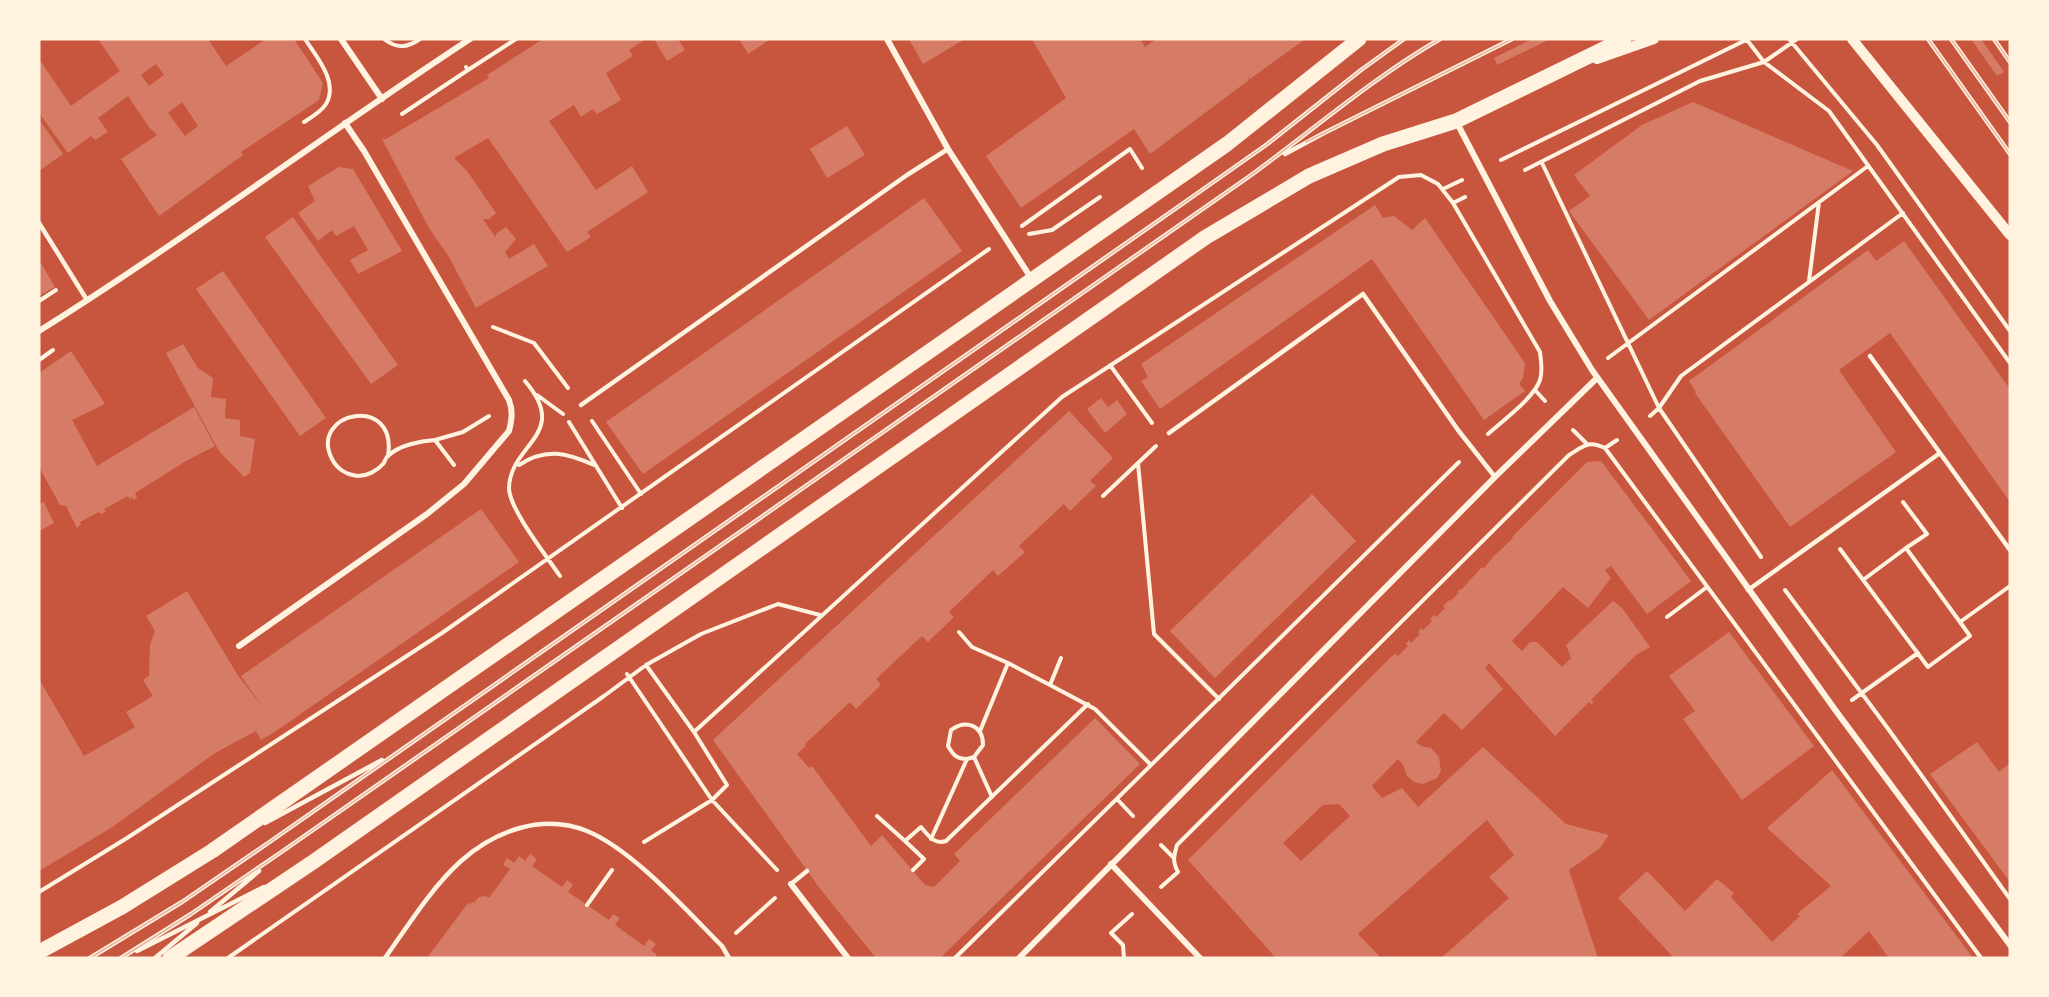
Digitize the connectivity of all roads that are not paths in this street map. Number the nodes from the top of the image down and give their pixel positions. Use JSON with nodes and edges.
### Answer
{"nodes":[{"id":1,"x":341,"y":39,"type":"edge"},
{"id":2,"x":470,"y":39,"type":"edge"},
{"id":3,"x":887,"y":39,"type":"edge"},
{"id":4,"x":1359,"y":39,"type":"edge"},
{"id":5,"x":1404,"y":39,"type":"edge"},
{"id":6,"x":1440,"y":39,"type":"edge"},
{"id":7,"x":1512,"y":39,"type":"edge"},
{"id":8,"x":1624,"y":39,"type":"edge"},
{"id":9,"x":1654,"y":39,"type":"edge"},
{"id":10,"x":1844,"y":39,"type":"edge"},
{"id":11,"x":1852,"y":39,"type":"edge"},
{"id":12,"x":1928,"y":39,"type":"edge"},
{"id":13,"x":1951,"y":39,"type":"edge"},
{"id":14,"x":1994,"y":39,"type":"edge"},
{"id":15,"x":2010,"y":62,"type":"edge"},
{"id":16,"x":1554,"y":74,"type":"junction"},
{"id":17,"x":1888,"y":83,"type":"junction"},
{"id":18,"x":382,"y":99,"type":"junction"},
{"id":19,"x":1456,"y":121,"type":"junction"},
{"id":20,"x":2010,"y":122,"type":"edge"},
{"id":21,"x":345,"y":123,"type":"junction"},
{"id":22,"x":948,"y":149,"type":"junction"},
{"id":23,"x":2010,"y":154,"type":"edge"},
{"id":24,"x":1247,"y":178,"type":"junction"},
{"id":25,"x":39,"y":223,"type":"edge"},
{"id":26,"x":2010,"y":235,"type":"edge"},
{"id":27,"x":1032,"y":279,"type":"junction"},
{"id":28,"x":87,"y":300,"type":"junction"},
{"id":29,"x":39,"y":331,"type":"edge"},
{"id":30,"x":1870,"y":356,"type":"dead end"},
{"id":31,"x":1597,"y":378,"type":"junction"},
{"id":32,"x":581,"y":405,"type":"road end"},
{"id":33,"x":1169,"y":433,"type":"road end"},
{"id":34,"x":1940,"y":453,"type":"junction"},
{"id":35,"x":1495,"y":477,"type":"junction"},
{"id":36,"x":2010,"y":550,"type":"edge"},
{"id":37,"x":1748,"y":590,"type":"junction"},
{"id":38,"x":239,"y":646,"type":"dead end"},
{"id":39,"x":400,"y":751,"type":"junction"},
{"id":40,"x":212,"y":851,"type":"junction"},
{"id":41,"x":280,"y":853,"type":"junction"},
{"id":42,"x":313,"y":862,"type":"junction"},
{"id":43,"x":1112,"y":864,"type":"junction"},
{"id":44,"x":807,"y":871,"type":"dead end"},
{"id":45,"x":791,"y":884,"type":"joint"},
{"id":46,"x":203,"y":918,"type":"junction"},
{"id":47,"x":2010,"y":945,"type":"edge"},
{"id":48,"x":39,"y":952,"type":"edge"},
{"id":49,"x":90,"y":958,"type":"edge"},
{"id":50,"x":123,"y":958,"type":"edge"},
{"id":51,"x":155,"y":958,"type":"edge"},
{"id":52,"x":170,"y":958,"type":"edge"},
{"id":53,"x":385,"y":958,"type":"edge"},
{"id":54,"x":729,"y":958,"type":"edge"},
{"id":55,"x":848,"y":958,"type":"edge"},
{"id":56,"x":1019,"y":958,"type":"edge"},
{"id":57,"x":1200,"y":958,"type":"edge"}],
"edges":[{"from":1,"to":18,"type":"street"},
{"from":2,"to":18,"type":"street"},
{"from":3,"to":22,"type":"street"},
{"from":4,"to":27,"type":"main road"},
{"from":5,"to":39,"type":"lane"},
{"from":6,"to":24,"type":"lane"},
{"from":7,"to":24,"type":"lane"},
{"from":8,"to":16,"type":"main road"},
{"from":9,"to":16,"type":"street"},
{"from":10,"to":17,"type":"street"},
{"from":11,"to":17,"type":"street"},
{"from":12,"to":23,"type":"lane"},
{"from":13,"to":20,"type":"lane"},
{"from":14,"to":15,"type":"lane"},
{"from":16,"to":19,"type":"main road"},
{"from":17,"to":26,"type":"street"},
{"from":18,"to":21,"type":"street"},
{"from":19,"to":31,"type":"street"},
{"from":19,"to":42,"type":"main road"},
{"from":21,"to":28,"type":"street"},
{"from":21,"to":38,"type":"street"},
{"from":22,"to":27,"type":"street"},
{"from":22,"to":32,"type":"lane"},
{"from":24,"to":41,"type":"lane"},
{"from":25,"to":28,"type":"lane"},
{"from":27,"to":40,"type":"main road"},
{"from":28,"to":29,"type":"street"},
{"from":30,"to":34,"type":"lane"},
{"from":31,"to":35,"type":"street"},
{"from":31,"to":37,"type":"street"},
{"from":33,"to":35,"type":"lane"},
{"from":34,"to":36,"type":"lane"},
{"from":34,"to":37,"type":"lane"},
{"from":35,"to":43,"type":"street"},
{"from":37,"to":47,"type":"street"},
{"from":39,"to":40,"type":"lane"},
{"from":39,"to":49,"type":"lane"},
{"from":40,"to":48,"type":"main road"},
{"from":41,"to":46,"type":"lane"},
{"from":41,"to":50,"type":"lane"},
{"from":42,"to":46,"type":"lane"},
{"from":42,"to":52,"type":"main road"},
{"from":43,"to":56,"type":"street"},
{"from":43,"to":57,"type":"street"},
{"from":44,"to":45,"type":"lane"},
{"from":45,"to":55,"type":"street"},
{"from":46,"to":50,"type":"lane"},
{"from":46,"to":51,"type":"lane"},
{"from":53,"to":54,"type":"lane"}]}
